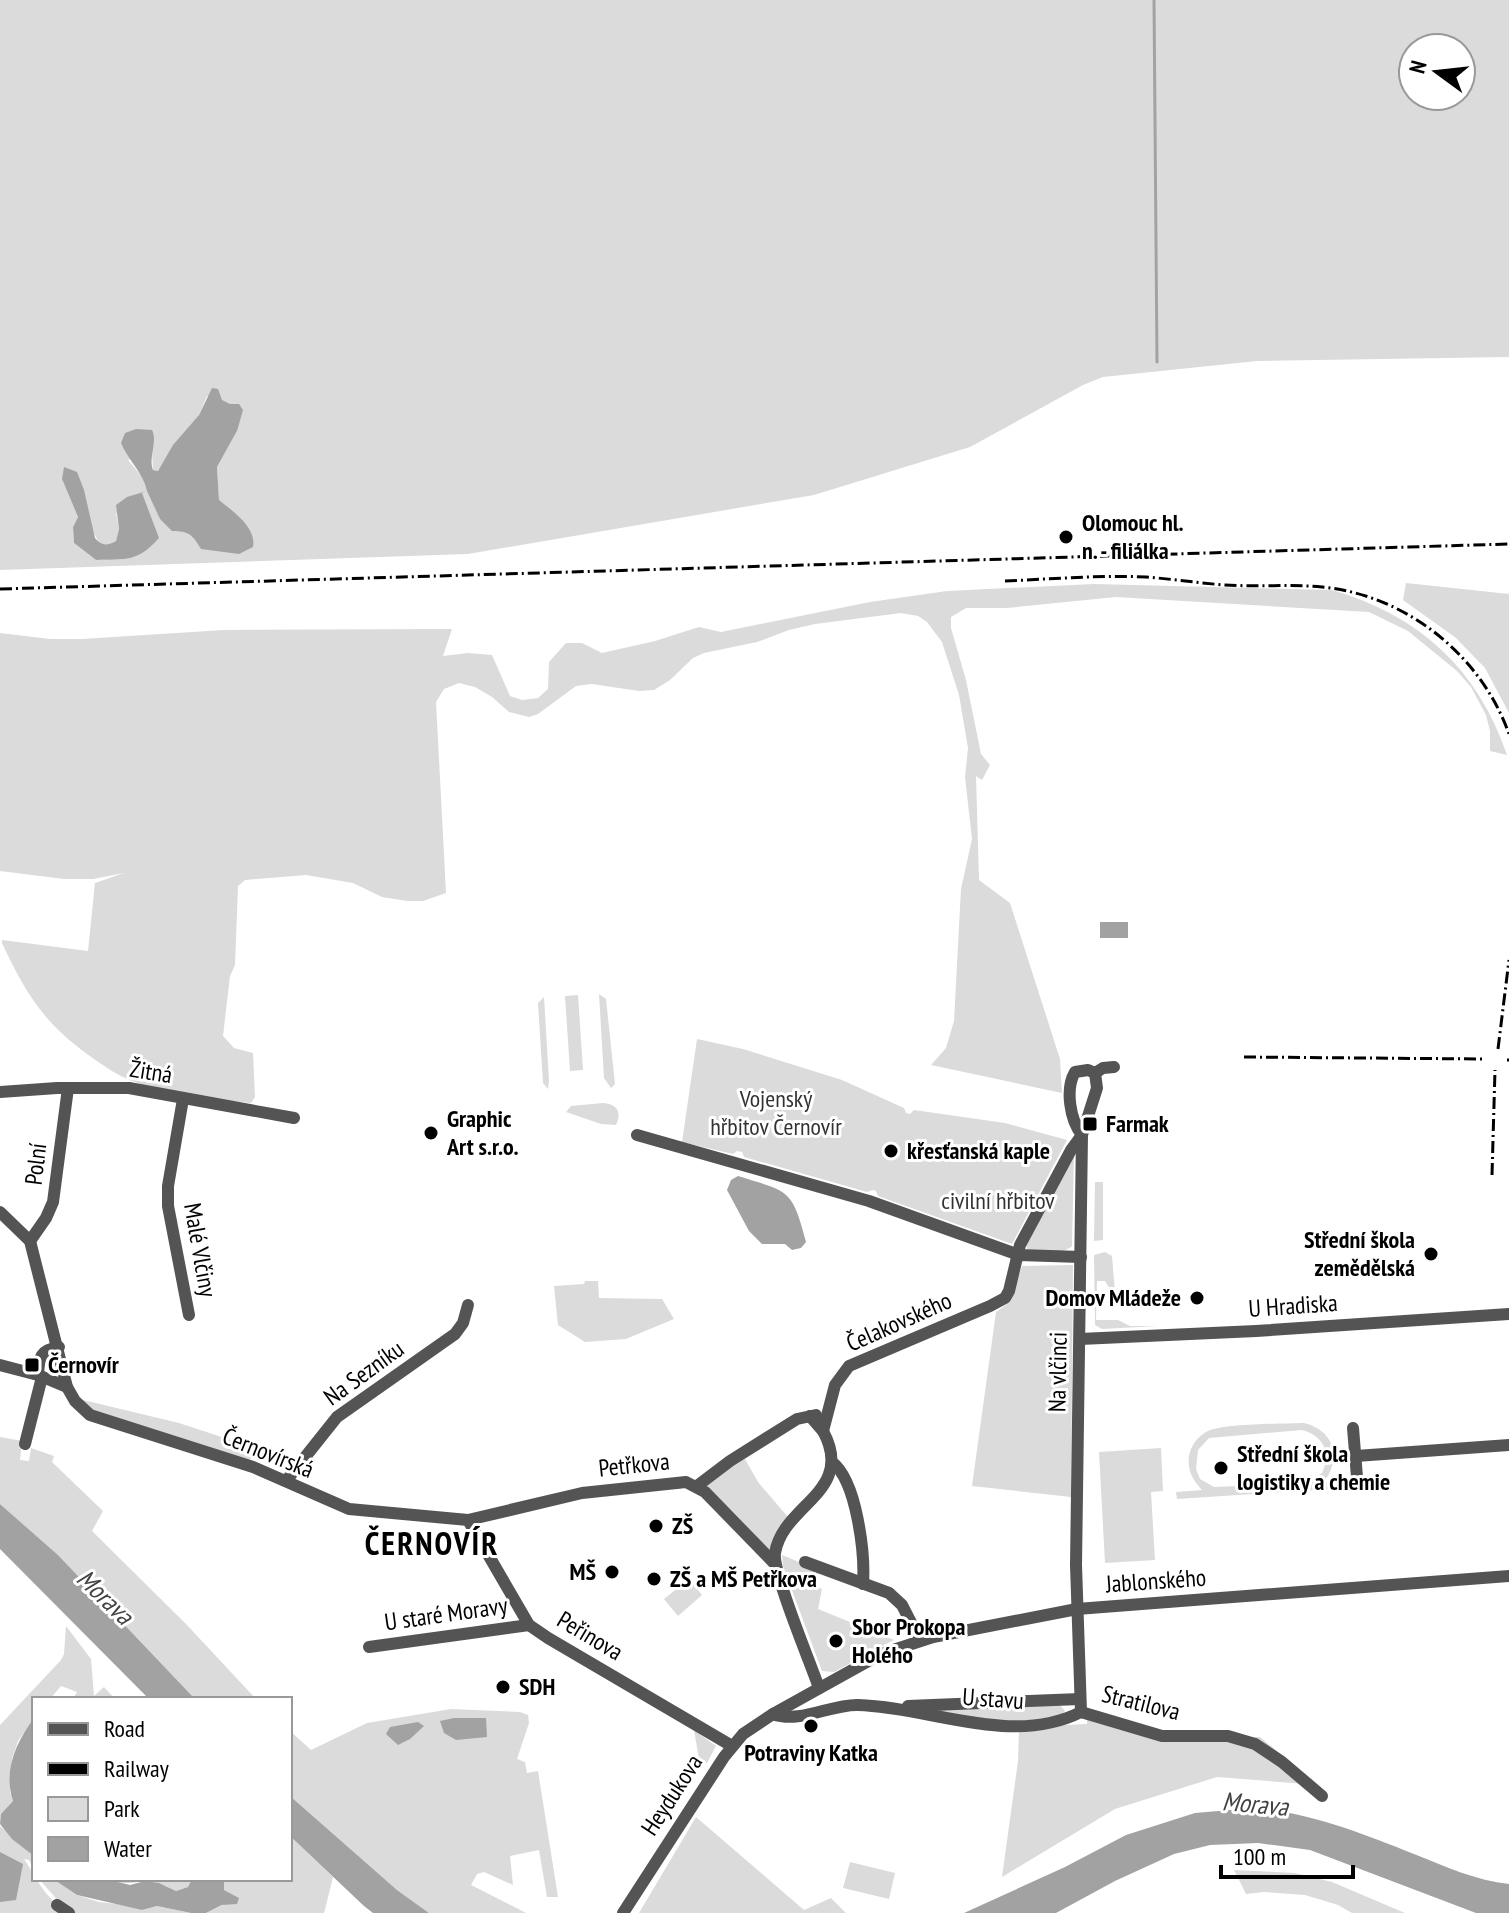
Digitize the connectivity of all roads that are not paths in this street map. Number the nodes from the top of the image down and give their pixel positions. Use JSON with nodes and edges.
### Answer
{"nodes":[{"id":1,"x":1114,"y":1067,"type":"dead end"},
{"id":2,"x":1095,"y":1073,"type":"junction"},
{"id":3,"x":68,"y":1088,"type":"junction"},
{"id":4,"x":0,"y":1092,"type":"edge"},
{"id":5,"x":183,"y":1099,"type":"junction"},
{"id":6,"x":294,"y":1118,"type":"dead end"},
{"id":7,"x":637,"y":1135,"type":"dead end"},
{"id":8,"x":1082,"y":1135,"type":"junction"},
{"id":9,"x":0,"y":1212,"type":"edge"},
{"id":10,"x":30,"y":1241,"type":"junction"},
{"id":11,"x":1019,"y":1255,"type":"junction"},
{"id":12,"x":1081,"y":1257,"type":"junction"},
{"id":13,"x":468,"y":1305,"type":"dead end"},
{"id":14,"x":1509,"y":1314,"type":"edge"},
{"id":15,"x":189,"y":1315,"type":"dead end"},
{"id":16,"x":1080,"y":1339,"type":"junction"},
{"id":17,"x":59,"y":1347,"type":"junction"},
{"id":18,"x":0,"y":1365,"type":"edge"},
{"id":19,"x":40,"y":1376,"type":"junction"},
{"id":20,"x":67,"y":1387,"type":"junction"},
{"id":21,"x":810,"y":1416,"type":"junction"},
{"id":22,"x":827,"y":1417,"type":"junction"},
{"id":23,"x":1353,"y":1428,"type":"dead end"},
{"id":24,"x":823,"y":1431,"type":"junction"},
{"id":25,"x":25,"y":1444,"type":"dead end"},
{"id":26,"x":1509,"y":1445,"type":"edge"},
{"id":27,"x":1356,"y":1456,"type":"junction"},
{"id":28,"x":832,"y":1462,"type":"junction"},
{"id":29,"x":1357,"y":1477,"type":"dead end"},
{"id":30,"x":286,"y":1481,"type":"junction"},
{"id":31,"x":697,"y":1486,"type":"junction"},
{"id":32,"x":468,"y":1520,"type":"junction"},
{"id":33,"x":805,"y":1562,"type":"dead end"},
{"id":34,"x":775,"y":1564,"type":"junction"},
{"id":35,"x":1509,"y":1576,"type":"edge"},
{"id":36,"x":863,"y":1584,"type":"junction"},
{"id":37,"x":1077,"y":1609,"type":"junction"},
{"id":38,"x":529,"y":1625,"type":"junction"},
{"id":39,"x":920,"y":1640,"type":"junction"},
{"id":40,"x":369,"y":1647,"type":"dead end"},
{"id":41,"x":819,"y":1688,"type":"junction"},
{"id":42,"x":1080,"y":1705,"type":"junction"},
{"id":43,"x":900,"y":1708,"type":"junction"},
{"id":44,"x":773,"y":1714,"type":"junction"},
{"id":45,"x":732,"y":1746,"type":"junction"},
{"id":46,"x":1322,"y":1796,"type":"dead end"},
{"id":47,"x":57,"y":1905,"type":"dead end"},
{"id":48,"x":69,"y":1913,"type":"edge"},
{"id":49,"x":623,"y":1913,"type":"edge"}],
"edges":[{"from":1,"to":2,"type":"street"},
{"from":2,"to":8,"type":"street","name":"Na vlčinci"},
{"from":2,"to":8,"type":"street","name":"Na vlčinci"},
{"from":3,"to":4,"type":"street","name":"Žitná"},
{"from":3,"to":5,"type":"street","name":"Žitná"},
{"from":3,"to":10,"type":"street","name":"Polní"},
{"from":5,"to":6,"type":"street","name":"Žitná"},
{"from":5,"to":15,"type":"street","name":"Malé Vlčiny"},
{"from":7,"to":11,"type":"street"},
{"from":8,"to":11,"type":"street","name":"Čelakovského"},
{"from":8,"to":12,"type":"street","name":"Na vlčinci"},
{"from":9,"to":10,"type":"street"},
{"from":10,"to":17,"type":"street"},
{"from":11,"to":12,"type":"street"},
{"from":11,"to":22,"type":"street","name":"Čelakovského"},
{"from":12,"to":16,"type":"street","name":"Na vlčinci"},
{"from":13,"to":30,"type":"street","name":"Na Sezníku"},
{"from":14,"to":16,"type":"street","name":"U Hradiska"},
{"from":16,"to":37,"type":"street","name":"Na vlčinci"},
{"from":17,"to":19,"type":"street"},
{"from":17,"to":20,"type":"street"},
{"from":18,"to":19,"type":"street"},
{"from":19,"to":20,"type":"street"},
{"from":19,"to":25,"type":"street"},
{"from":20,"to":30,"type":"street","name":"Černovírská"},
{"from":21,"to":22,"type":"street"},
{"from":21,"to":24,"type":"street"},
{"from":21,"to":31,"type":"street"},
{"from":22,"to":24,"type":"street","name":"Čelakovského"},
{"from":23,"to":27,"type":"street"},
{"from":24,"to":28,"type":"street"},
{"from":26,"to":27,"type":"street"},
{"from":27,"to":29,"type":"street"},
{"from":28,"to":34,"type":"street"},
{"from":28,"to":36,"type":"street"},
{"from":30,"to":32,"type":"street","name":"Černovírská"},
{"from":31,"to":32,"type":"street","name":"Petřkova"},
{"from":31,"to":34,"type":"street","name":"Petřkova"},
{"from":32,"to":38,"type":"street","name":"Peřinova"},
{"from":33,"to":36,"type":"street"},
{"from":34,"to":41,"type":"street"},
{"from":35,"to":37,"type":"street","name":"Jablonského"},
{"from":36,"to":39,"type":"street"},
{"from":37,"to":39,"type":"street","name":"Jablonského"},
{"from":37,"to":42,"type":"street","name":"Stratilova"},
{"from":38,"to":40,"type":"street","name":"U staré Moravy"},
{"from":38,"to":45,"type":"street","name":"Peřinova"},
{"from":39,"to":41,"type":"street","name":"Jablonského"},
{"from":41,"to":44,"type":"street","name":"Heydukova"},
{"from":42,"to":43,"type":"street","name":"U stavu"},
{"from":42,"to":43,"type":"street","name":"U stavu"},
{"from":42,"to":46,"type":"street","name":"Stratilova"},
{"from":43,"to":44,"type":"street","name":"U stavu"},
{"from":44,"to":45,"type":"street","name":"Heydukova"},
{"from":45,"to":49,"type":"street","name":"Heydukova"},
{"from":47,"to":48,"type":"street"}]}
